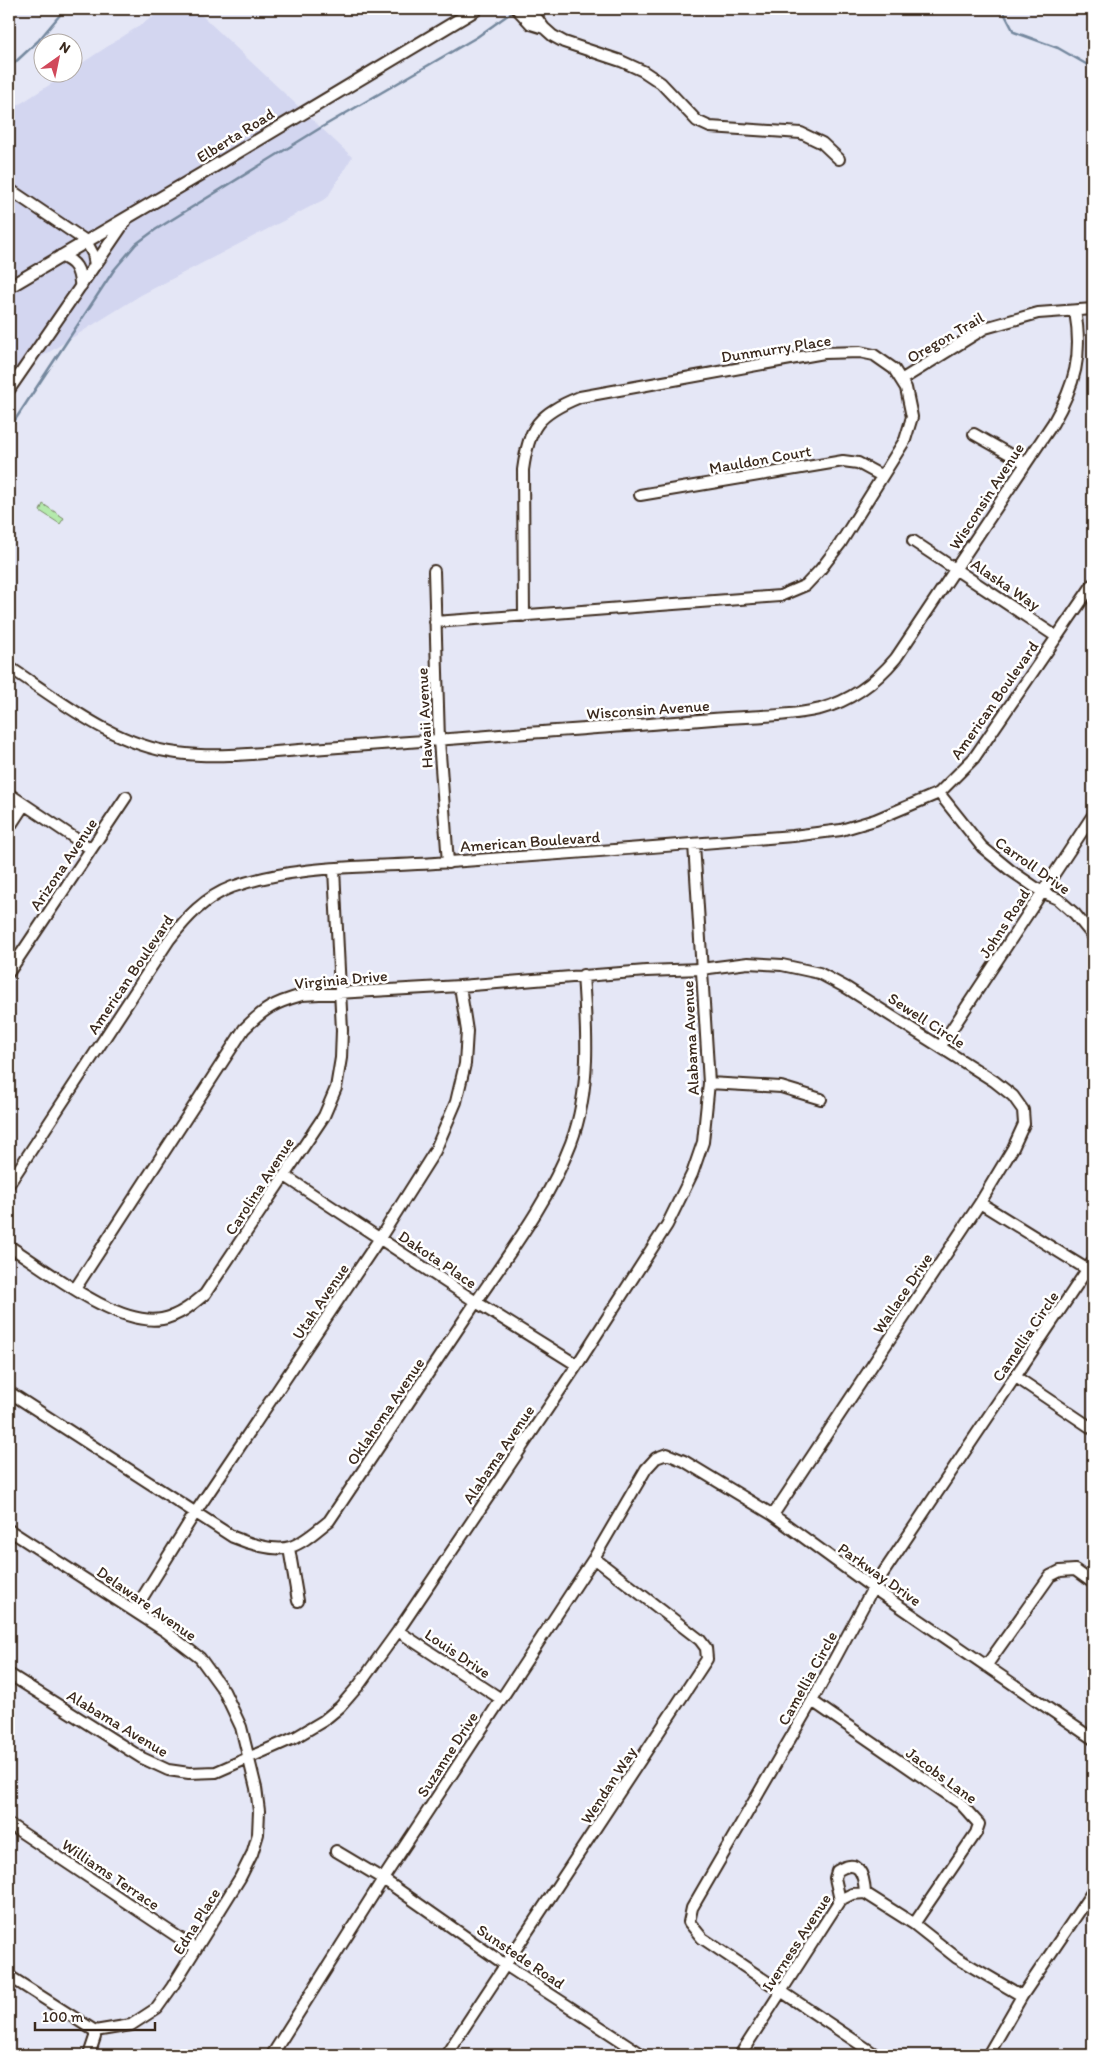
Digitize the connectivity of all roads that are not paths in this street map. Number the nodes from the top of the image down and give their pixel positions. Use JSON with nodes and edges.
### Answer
{"nodes":[{"id":1,"x":517,"y":9,"type":"edge"},
{"id":2,"x":530,"y":9,"type":"edge"},
{"id":3,"x":472,"y":10,"type":"edge"},
{"id":4,"x":544,"y":28,"type":"junction"},
{"id":5,"x":839,"y":159,"type":"dead end"},
{"id":6,"x":9,"y":189,"type":"edge"},
{"id":7,"x":127,"y":219,"type":"junction"},
{"id":8,"x":86,"y":241,"type":"junction"},
{"id":9,"x":61,"y":256,"type":"junction"},
{"id":10,"x":95,"y":265,"type":"junction"},
{"id":11,"x":81,"y":285,"type":"junction"},
{"id":12,"x":9,"y":287,"type":"edge"},
{"id":13,"x":1093,"y":309,"type":"edge"},
{"id":14,"x":1075,"y":312,"type":"junction"},
{"id":15,"x":901,"y":380,"type":"junction"},
{"id":16,"x":9,"y":390,"type":"edge"},
{"id":17,"x":974,"y":434,"type":"dead end"},
{"id":18,"x":1025,"y":463,"type":"junction"},
{"id":19,"x":882,"y":476,"type":"junction"},
{"id":20,"x":640,"y":495,"type":"dead end"},
{"id":21,"x":913,"y":541,"type":"dead end"},
{"id":22,"x":956,"y":569,"type":"junction"},
{"id":23,"x":434,"y":572,"type":"dead end"},
{"id":24,"x":1093,"y":584,"type":"edge"},
{"id":25,"x":524,"y":616,"type":"junction"},
{"id":26,"x":434,"y":622,"type":"junction"},
{"id":27,"x":1057,"y":637,"type":"junction"},
{"id":28,"x":9,"y":666,"type":"edge"},
{"id":29,"x":439,"y":740,"type":"junction"},
{"id":30,"x":939,"y":793,"type":"junction"},
{"id":31,"x":9,"y":794,"type":"edge"},
{"id":32,"x":126,"y":797,"type":"dead end"},
{"id":33,"x":24,"y":805,"type":"junction"},
{"id":34,"x":1093,"y":815,"type":"edge"},
{"id":35,"x":9,"y":828,"type":"edge"},
{"id":36,"x":694,"y":844,"type":"junction"},
{"id":37,"x":91,"y":849,"type":"junction"},
{"id":38,"x":448,"y":863,"type":"junction"},
{"id":39,"x":334,"y":869,"type":"junction"},
{"id":40,"x":1042,"y":892,"type":"junction"},
{"id":41,"x":1093,"y":936,"type":"edge"},
{"id":42,"x":701,"y":970,"type":"junction"},
{"id":43,"x":9,"y":972,"type":"edge"},
{"id":44,"x":583,"y":975,"type":"junction"},
{"id":45,"x":460,"y":986,"type":"junction"},
{"id":46,"x":340,"y":993,"type":"junction"},
{"id":47,"x":940,"y":1047,"type":"junction"},
{"id":48,"x":710,"y":1083,"type":"junction"},
{"id":49,"x":821,"y":1099,"type":"dead end"},
{"id":50,"x":285,"y":1176,"type":"junction"},
{"id":51,"x":9,"y":1184,"type":"edge"},
{"id":52,"x":980,"y":1203,"type":"junction"},
{"id":53,"x":380,"y":1238,"type":"junction"},
{"id":54,"x":9,"y":1246,"type":"edge"},
{"id":55,"x":1091,"y":1268,"type":"edge"},
{"id":56,"x":74,"y":1289,"type":"junction"},
{"id":57,"x":476,"y":1302,"type":"junction"},
{"id":58,"x":577,"y":1364,"type":"junction"},
{"id":59,"x":1016,"y":1377,"type":"junction"},
{"id":60,"x":9,"y":1392,"type":"edge"},
{"id":61,"x":1093,"y":1428,"type":"edge"},
{"id":62,"x":646,"y":1469,"type":"joint"},
{"id":63,"x":195,"y":1512,"type":"junction"},
{"id":64,"x":773,"y":1515,"type":"junction"},
{"id":65,"x":9,"y":1530,"type":"edge"},
{"id":66,"x":289,"y":1548,"type":"junction"},
{"id":67,"x":594,"y":1558,"type":"junction"},
{"id":68,"x":1093,"y":1583,"type":"edge"},
{"id":69,"x":873,"y":1588,"type":"junction"},
{"id":70,"x":298,"y":1601,"type":"dead end"},
{"id":71,"x":134,"y":1611,"type":"junction"},
{"id":72,"x":398,"y":1631,"type":"junction"},
{"id":73,"x":986,"y":1666,"type":"junction"},
{"id":74,"x":9,"y":1674,"type":"edge"},
{"id":75,"x":501,"y":1700,"type":"junction"},
{"id":76,"x":812,"y":1701,"type":"junction"},
{"id":77,"x":1093,"y":1739,"type":"edge"},
{"id":78,"x":248,"y":1756,"type":"junction"},
{"id":79,"x":9,"y":1824,"type":"edge"},
{"id":80,"x":336,"y":1851,"type":"dead end"},
{"id":81,"x":383,"y":1879,"type":"junction"},
{"id":82,"x":1093,"y":1891,"type":"edge"},
{"id":83,"x":865,"y":1893,"type":"junction"},
{"id":84,"x":840,"y":1900,"type":"junction"},
{"id":85,"x":914,"y":1924,"type":"junction"},
{"id":86,"x":196,"y":1950,"type":"junction"},
{"id":87,"x":507,"y":1966,"type":"junction"},
{"id":88,"x":9,"y":1976,"type":"edge"},
{"id":89,"x":782,"y":1992,"type":"junction"},
{"id":90,"x":1022,"y":1996,"type":"junction"},
{"id":91,"x":95,"y":2031,"type":"junction"},
{"id":92,"x":89,"y":2055,"type":"edge"},
{"id":93,"x":272,"y":2055,"type":"edge"},
{"id":94,"x":446,"y":2055,"type":"edge"},
{"id":95,"x":643,"y":2055,"type":"edge"},
{"id":96,"x":740,"y":2055,"type":"edge"},
{"id":97,"x":876,"y":2055,"type":"edge"},
{"id":98,"x":988,"y":2055,"type":"edge"}],
"edges":[{"from":1,"to":4,"type":"street"},
{"from":2,"to":4,"type":"street"},
{"from":3,"to":7,"type":"street","name":"Elberta Road"},
{"from":4,"to":5,"type":"street"},
{"from":6,"to":8,"type":"street"},
{"from":7,"to":8,"type":"street","name":"Elberta Road"},
{"from":7,"to":10,"type":"street"},
{"from":8,"to":9,"type":"street","name":"Elberta Road"},
{"from":8,"to":10,"type":"street"},
{"from":9,"to":11,"type":"street"},
{"from":9,"to":12,"type":"street","name":"Elberta Road"},
{"from":10,"to":11,"type":"street"},
{"from":11,"to":16,"type":"street"},
{"from":13,"to":14,"type":"street","name":"Oregon Trail"},
{"from":14,"to":15,"type":"street","name":"Oregon Trail"},
{"from":14,"to":18,"type":"street","name":"Wisconsin Avenue"},
{"from":15,"to":19,"type":"street","name":"Dunmurry Place"},
{"from":15,"to":25,"type":"street","name":"Dunmurry Place"},
{"from":17,"to":18,"type":"street"},
{"from":18,"to":22,"type":"street","name":"Wisconsin Avenue"},
{"from":19,"to":20,"type":"street","name":"Mauldon Court"},
{"from":19,"to":25,"type":"street","name":"Dunmurry Place"},
{"from":21,"to":22,"type":"street","name":"Alaska Way"},
{"from":22,"to":27,"type":"street","name":"Alaska Way"},
{"from":22,"to":29,"type":"street","name":"Wisconsin Avenue"},
{"from":23,"to":26,"type":"street","name":"Hawaii Avenue"},
{"from":24,"to":27,"type":"street","name":"American Boulevard"},
{"from":25,"to":26,"type":"street","name":"Dunmurry Place"},
{"from":26,"to":29,"type":"street","name":"Hawaii Avenue"},
{"from":27,"to":30,"type":"street","name":"American Boulevard"},
{"from":28,"to":29,"type":"street","name":"Wisconsin Avenue"},
{"from":29,"to":38,"type":"street","name":"Hawaii Avenue"},
{"from":30,"to":36,"type":"street","name":"American Boulevard"},
{"from":30,"to":40,"type":"street","name":"Carroll Drive"},
{"from":31,"to":33,"type":"street"},
{"from":32,"to":37,"type":"street","name":"Arizona Avenue"},
{"from":33,"to":35,"type":"street"},
{"from":33,"to":37,"type":"street"},
{"from":34,"to":40,"type":"street","name":"Johns Road"},
{"from":36,"to":38,"type":"street","name":"American Boulevard"},
{"from":36,"to":42,"type":"street","name":"Alabama Avenue"},
{"from":37,"to":43,"type":"street","name":"Arizona Avenue"},
{"from":38,"to":39,"type":"street","name":"American Boulevard"},
{"from":39,"to":46,"type":"street","name":"Carolina Avenue"},
{"from":39,"to":51,"type":"street","name":"American Boulevard"},
{"from":40,"to":41,"type":"street","name":"Carroll Drive"},
{"from":40,"to":47,"type":"street","name":"Johns Road"},
{"from":42,"to":44,"type":"street","name":"Virginia Drive"},
{"from":42,"to":47,"type":"street","name":"Sewell Circle"},
{"from":42,"to":48,"type":"street","name":"Alabama Avenue"},
{"from":44,"to":45,"type":"street","name":"Virginia Drive"},
{"from":44,"to":57,"type":"street","name":"Oklahoma Avenue"},
{"from":45,"to":46,"type":"street","name":"Virginia Drive"},
{"from":45,"to":53,"type":"street","name":"Utah Avenue"},
{"from":46,"to":50,"type":"street","name":"Carolina Avenue"},
{"from":46,"to":56,"type":"street","name":"Virginia Drive"},
{"from":47,"to":52,"type":"street","name":"Sewell Circle"},
{"from":48,"to":49,"type":"street"},
{"from":48,"to":58,"type":"street","name":"Alabama Avenue"},
{"from":50,"to":53,"type":"street","name":"Dakota Place"},
{"from":50,"to":56,"type":"street","name":"Carolina Avenue"},
{"from":52,"to":55,"type":"street"},
{"from":52,"to":64,"type":"street","name":"Wallace Drive"},
{"from":53,"to":57,"type":"street","name":"Dakota Place"},
{"from":53,"to":63,"type":"street","name":"Utah Avenue"},
{"from":54,"to":56,"type":"street","name":"Carolina Avenue"},
{"from":55,"to":59,"type":"street","name":"Camellia Circle"},
{"from":57,"to":58,"type":"street","name":"Dakota Place"},
{"from":57,"to":66,"type":"street","name":"Oklahoma Avenue"},
{"from":58,"to":72,"type":"street","name":"Alabama Avenue"},
{"from":59,"to":61,"type":"street"},
{"from":59,"to":69,"type":"street","name":"Camellia Circle"},
{"from":60,"to":63,"type":"street"},
{"from":62,"to":64,"type":"street","name":"Parkway Drive"},
{"from":62,"to":67,"type":"street","name":"Suzanne Drive"},
{"from":63,"to":66,"type":"street"},
{"from":63,"to":71,"type":"street","name":"Utah Avenue"},
{"from":64,"to":69,"type":"street","name":"Parkway Drive"},
{"from":65,"to":71,"type":"street","name":"Delaware Avenue"},
{"from":66,"to":70,"type":"street"},
{"from":67,"to":75,"type":"street","name":"Suzanne Drive"},
{"from":67,"to":87,"type":"street","name":"Wendan Way"},
{"from":68,"to":73,"type":"street"},
{"from":69,"to":73,"type":"street","name":"Parkway Drive"},
{"from":69,"to":76,"type":"street","name":"Camellia Circle"},
{"from":71,"to":78,"type":"street","name":"Delaware Avenue"},
{"from":72,"to":75,"type":"street","name":"Louis Drive"},
{"from":72,"to":78,"type":"street","name":"Alabama Avenue"},
{"from":73,"to":77,"type":"street","name":"Parkway Drive"},
{"from":74,"to":78,"type":"street","name":"Alabama Avenue"},
{"from":75,"to":81,"type":"street","name":"Suzanne Drive"},
{"from":76,"to":85,"type":"street","name":"Jacobs Lane"},
{"from":76,"to":89,"type":"street","name":"Camellia Circle"},
{"from":78,"to":86,"type":"street","name":"Edna Place"},
{"from":79,"to":86,"type":"street","name":"Williams Terrace"},
{"from":80,"to":81,"type":"street","name":"Sunstede Road"},
{"from":81,"to":87,"type":"street","name":"Sunstede Road"},
{"from":81,"to":93,"type":"street","name":"Suzanne Drive"},
{"from":82,"to":90,"type":"street"},
{"from":83,"to":84,"type":"street","name":"Iverness Avenue"},
{"from":83,"to":84,"type":"street"},
{"from":83,"to":85,"type":"street"},
{"from":84,"to":89,"type":"street","name":"Iverness Avenue"},
{"from":85,"to":90,"type":"street"},
{"from":86,"to":91,"type":"street","name":"Edna Place"},
{"from":87,"to":94,"type":"street","name":"Wendan Way"},
{"from":87,"to":95,"type":"street","name":"Sunstede Road"},
{"from":88,"to":91,"type":"street"},
{"from":89,"to":96,"type":"street","name":"Iverness Avenue"},
{"from":89,"to":97,"type":"street","name":"Camellia Circle"},
{"from":90,"to":98,"type":"street"},
{"from":91,"to":92,"type":"street"}]}
